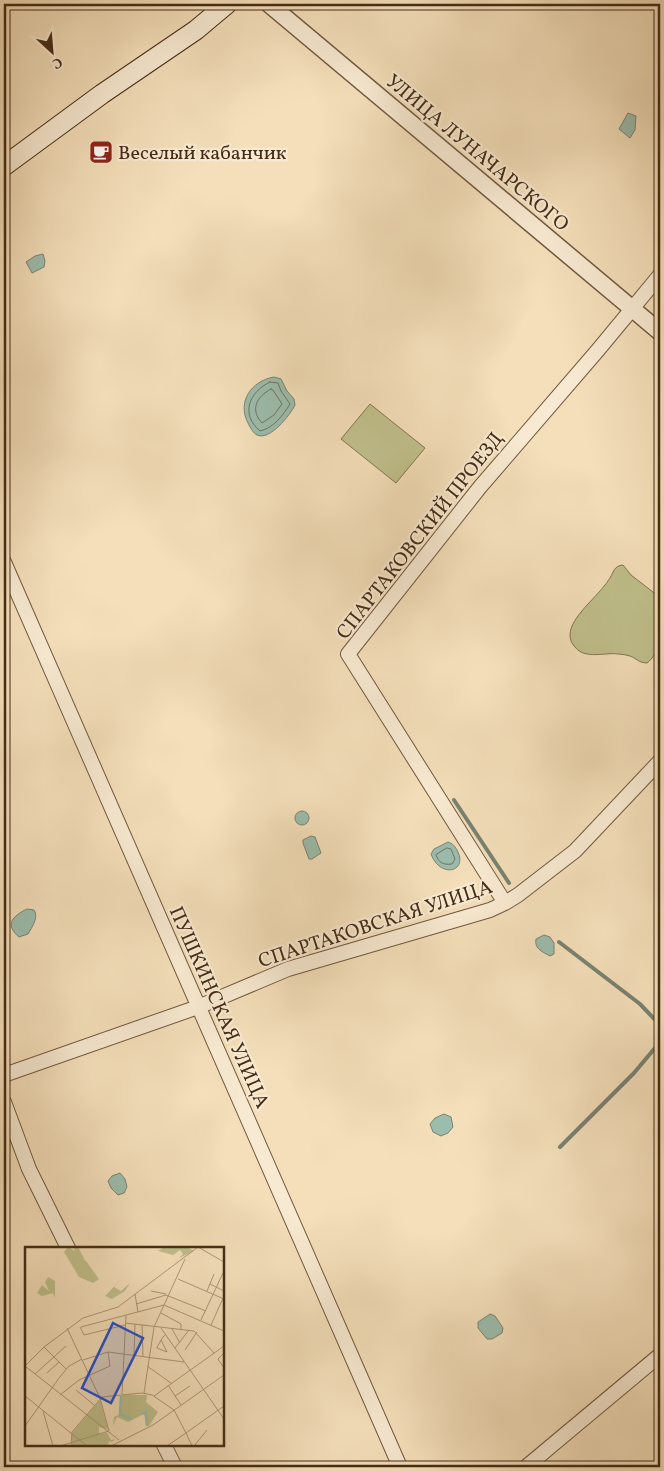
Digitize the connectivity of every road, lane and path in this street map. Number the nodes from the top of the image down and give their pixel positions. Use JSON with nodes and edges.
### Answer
{"nodes":[{"id":1,"x":227,"y":4,"type":"edge"},
{"id":2,"x":269,"y":4,"type":"edge"},
{"id":3,"x":4,"y":166,"type":"edge"},
{"id":4,"x":660,"y":274,"type":"edge"},
{"id":5,"x":631,"y":309,"type":"junction"},
{"id":6,"x":660,"y":332,"type":"edge"},
{"id":7,"x":4,"y":562,"type":"edge"},
{"id":8,"x":660,"y":761,"type":"edge"},
{"id":9,"x":505,"y":903,"type":"junction"},
{"id":10,"x":198,"y":1007,"type":"junction"},
{"id":11,"x":4,"y":1075,"type":"edge"},
{"id":12,"x":4,"y":1102,"type":"edge"},
{"id":13,"x":68,"y":1247,"type":"edge"},
{"id":14,"x":660,"y":1355,"type":"edge"},
{"id":15,"x":165,"y":1446,"type":"edge"},
{"id":16,"x":176,"y":1467,"type":"edge"},
{"id":17,"x":400,"y":1467,"type":"edge"},
{"id":18,"x":526,"y":1467,"type":"edge"}],
"edges":[{"from":1,"to":3,"type":"main road"},
{"from":2,"to":5,"type":"street","name":"УЛИЦА ЛУНАЧАРСКОГО"},
{"from":4,"to":5,"type":"street"},
{"from":5,"to":6,"type":"street","name":"УЛИЦА ЛУНАЧАРСКОГО"},
{"from":5,"to":9,"type":"street","name":"СПАРТАКОВСКИЙ ПРОЕЗД"},
{"from":7,"to":10,"type":"street","name":"ПУШКИНСКАЯ УЛИЦА"},
{"from":8,"to":9,"type":"street","name":"СПАРТАКОВСКАЯ УЛИЦА"},
{"from":9,"to":10,"type":"street","name":"СПАРТАКОВСКАЯ УЛИЦА"},
{"from":10,"to":11,"type":"street","name":"СПАРТАКОВСКАЯ УЛИЦА"},
{"from":10,"to":17,"type":"street","name":"ПУШКИНСКАЯ УЛИЦА"},
{"from":12,"to":13,"type":"street"},
{"from":14,"to":18,"type":"street"},
{"from":15,"to":16,"type":"street"}]}
